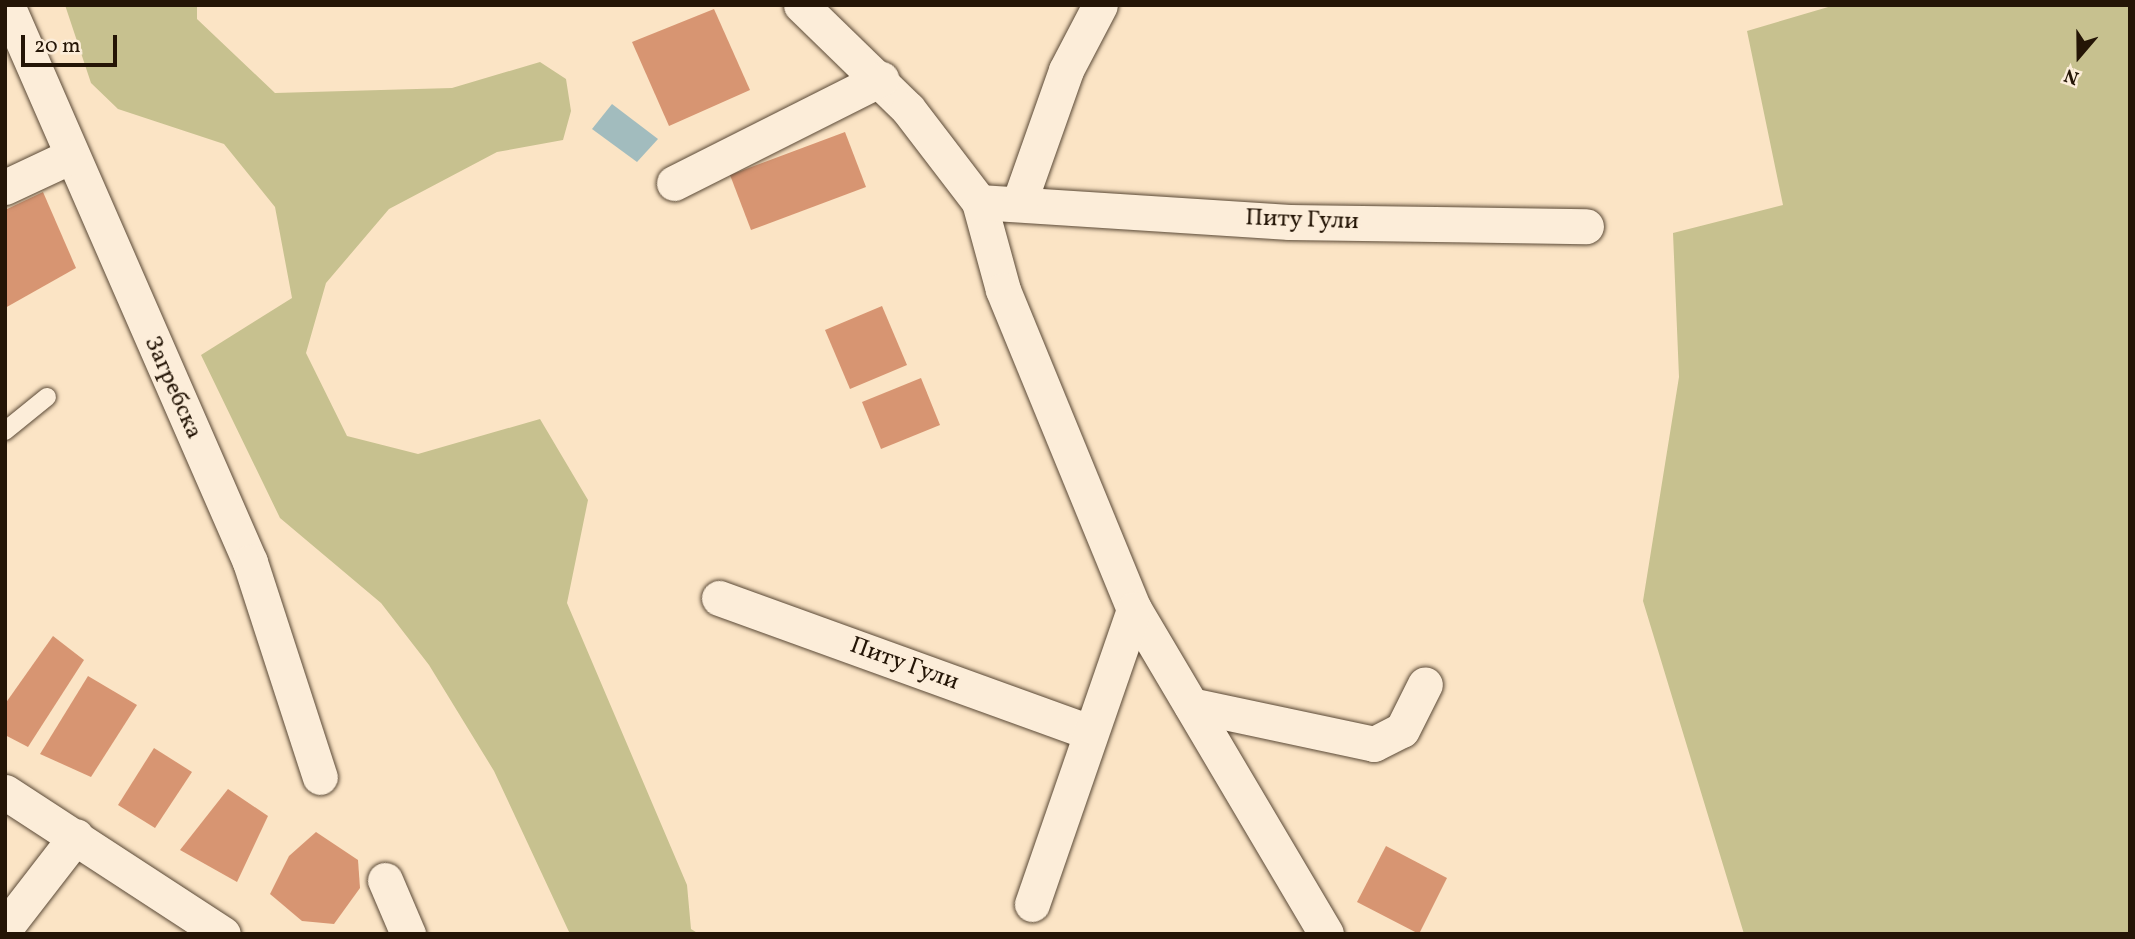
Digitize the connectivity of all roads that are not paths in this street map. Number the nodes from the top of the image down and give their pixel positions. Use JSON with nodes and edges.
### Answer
{"nodes":[{"id":1,"x":7,"y":5,"type":"edge"},
{"id":2,"x":801,"y":5,"type":"edge"},
{"id":3,"x":1100,"y":5,"type":"edge"},
{"id":4,"x":881,"y":79,"type":"junction"},
{"id":5,"x":69,"y":157,"type":"junction"},
{"id":6,"x":674,"y":183,"type":"dead end"},
{"id":7,"x":5,"y":187,"type":"edge"},
{"id":8,"x":979,"y":202,"type":"junction"},
{"id":9,"x":1019,"y":203,"type":"junction"},
{"id":10,"x":1586,"y":226,"type":"dead end"},
{"id":11,"x":47,"y":397,"type":"dead end"},
{"id":12,"x":5,"y":431,"type":"edge"},
{"id":13,"x":719,"y":598,"type":"dead end"},
{"id":14,"x":1134,"y":609,"type":"junction"},
{"id":15,"x":1425,"y":684,"type":"dead end"},
{"id":16,"x":1191,"y":705,"type":"junction"},
{"id":17,"x":1089,"y":732,"type":"junction"},
{"id":18,"x":320,"y":777,"type":"dead end"},
{"id":19,"x":5,"y":792,"type":"edge"},
{"id":20,"x":76,"y":836,"type":"junction"},
{"id":21,"x":385,"y":880,"type":"dead end"},
{"id":22,"x":1032,"y":904,"type":"dead end"},
{"id":23,"x":5,"y":928,"type":"edge"},
{"id":24,"x":223,"y":934,"type":"edge"},
{"id":25,"x":408,"y":934,"type":"edge"},
{"id":26,"x":1326,"y":934,"type":"edge"}],
"edges":[{"from":1,"to":5,"type":"street","name":"Загребска"},
{"from":2,"to":4,"type":"street"},
{"from":3,"to":9,"type":"street"},
{"from":4,"to":6,"type":"street"},
{"from":4,"to":8,"type":"street"},
{"from":5,"to":7,"type":"street"},
{"from":5,"to":18,"type":"street","name":"Загребска"},
{"from":8,"to":9,"type":"street","name":"Питу Гули"},
{"from":8,"to":14,"type":"street"},
{"from":9,"to":10,"type":"street","name":"Питу Гули"},
{"from":11,"to":12,"type":"lane"},
{"from":13,"to":17,"type":"street","name":"Питу Гули"},
{"from":14,"to":16,"type":"street"},
{"from":14,"to":17,"type":"street"},
{"from":15,"to":16,"type":"street"},
{"from":16,"to":26,"type":"street"},
{"from":17,"to":22,"type":"street"},
{"from":19,"to":20,"type":"street"},
{"from":20,"to":23,"type":"street"},
{"from":20,"to":24,"type":"street"},
{"from":21,"to":25,"type":"street"}]}
